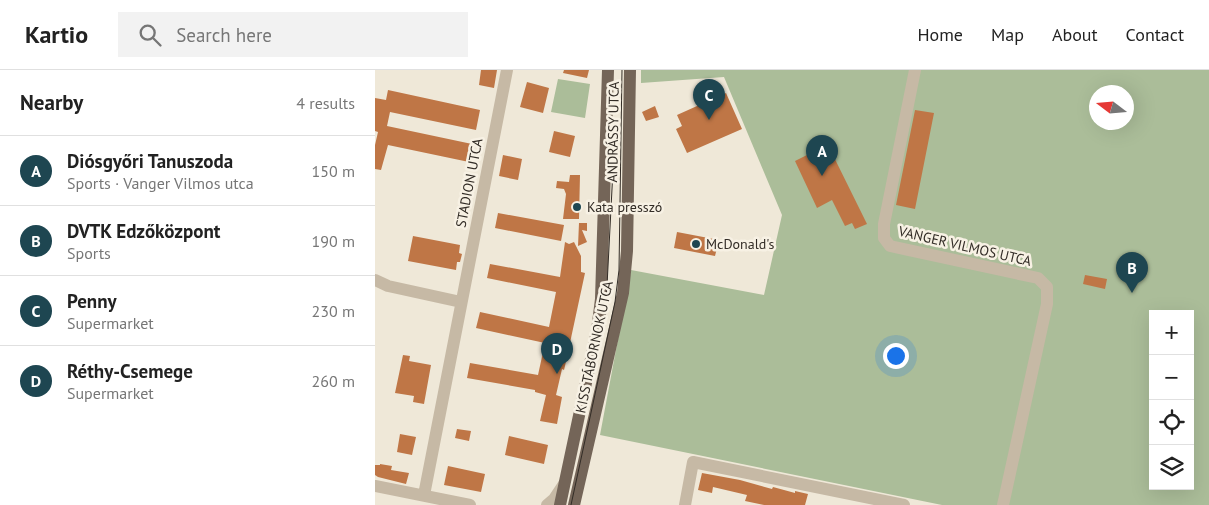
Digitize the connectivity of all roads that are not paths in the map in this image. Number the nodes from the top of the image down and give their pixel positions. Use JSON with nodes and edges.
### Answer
{"nodes":[{"id":1,"x":507,"y":70,"type":"edge"},
{"id":2,"x":608,"y":70,"type":"edge"},
{"id":3,"x":629,"y":70,"type":"edge"},
{"id":4,"x":915,"y":70,"type":"edge"},
{"id":5,"x":603,"y":194,"type":"joint"},
{"id":6,"x":627,"y":194,"type":"joint"},
{"id":7,"x":375,"y":280,"type":"edge"},
{"id":8,"x":461,"y":302,"type":"junction"},
{"id":9,"x":564,"y":484,"type":"junction"},
{"id":10,"x":375,"y":486,"type":"edge"},
{"id":11,"x":424,"y":495,"type":"junction"},
{"id":12,"x":470,"y":505,"type":"edge"},
{"id":13,"x":547,"y":505,"type":"edge"},
{"id":14,"x":559,"y":505,"type":"edge"},
{"id":15,"x":574,"y":505,"type":"edge"},
{"id":16,"x":685,"y":505,"type":"edge"},
{"id":17,"x":904,"y":505,"type":"edge"},
{"id":18,"x":1003,"y":505,"type":"edge"}],
"edges":[{"from":1,"to":8,"type":"street","name":"STADION UTCA"},
{"from":2,"to":5,"type":"main road","name":"ANDRÁSSY UTCA"},
{"from":3,"to":6,"type":"main road","name":"ANDRÁSSY UTCA"},
{"from":4,"to":18,"type":"street","name":"VANGER VILMOS UTCA"},
{"from":5,"to":9,"type":"main road","name":"KISS TÁBORNOK UTCA"},
{"from":6,"to":15,"type":"main road","name":"KISS TÁBORNOK UTCA"},
{"from":7,"to":8,"type":"street"},
{"from":8,"to":11,"type":"street","name":"STADION UTCA"},
{"from":9,"to":13,"type":"street"},
{"from":9,"to":14,"type":"main road","name":"KISS TÁBORNOK UTCA"},
{"from":10,"to":11,"type":"street"},
{"from":11,"to":12,"type":"street"},
{"from":16,"to":17,"type":"street"}]}
